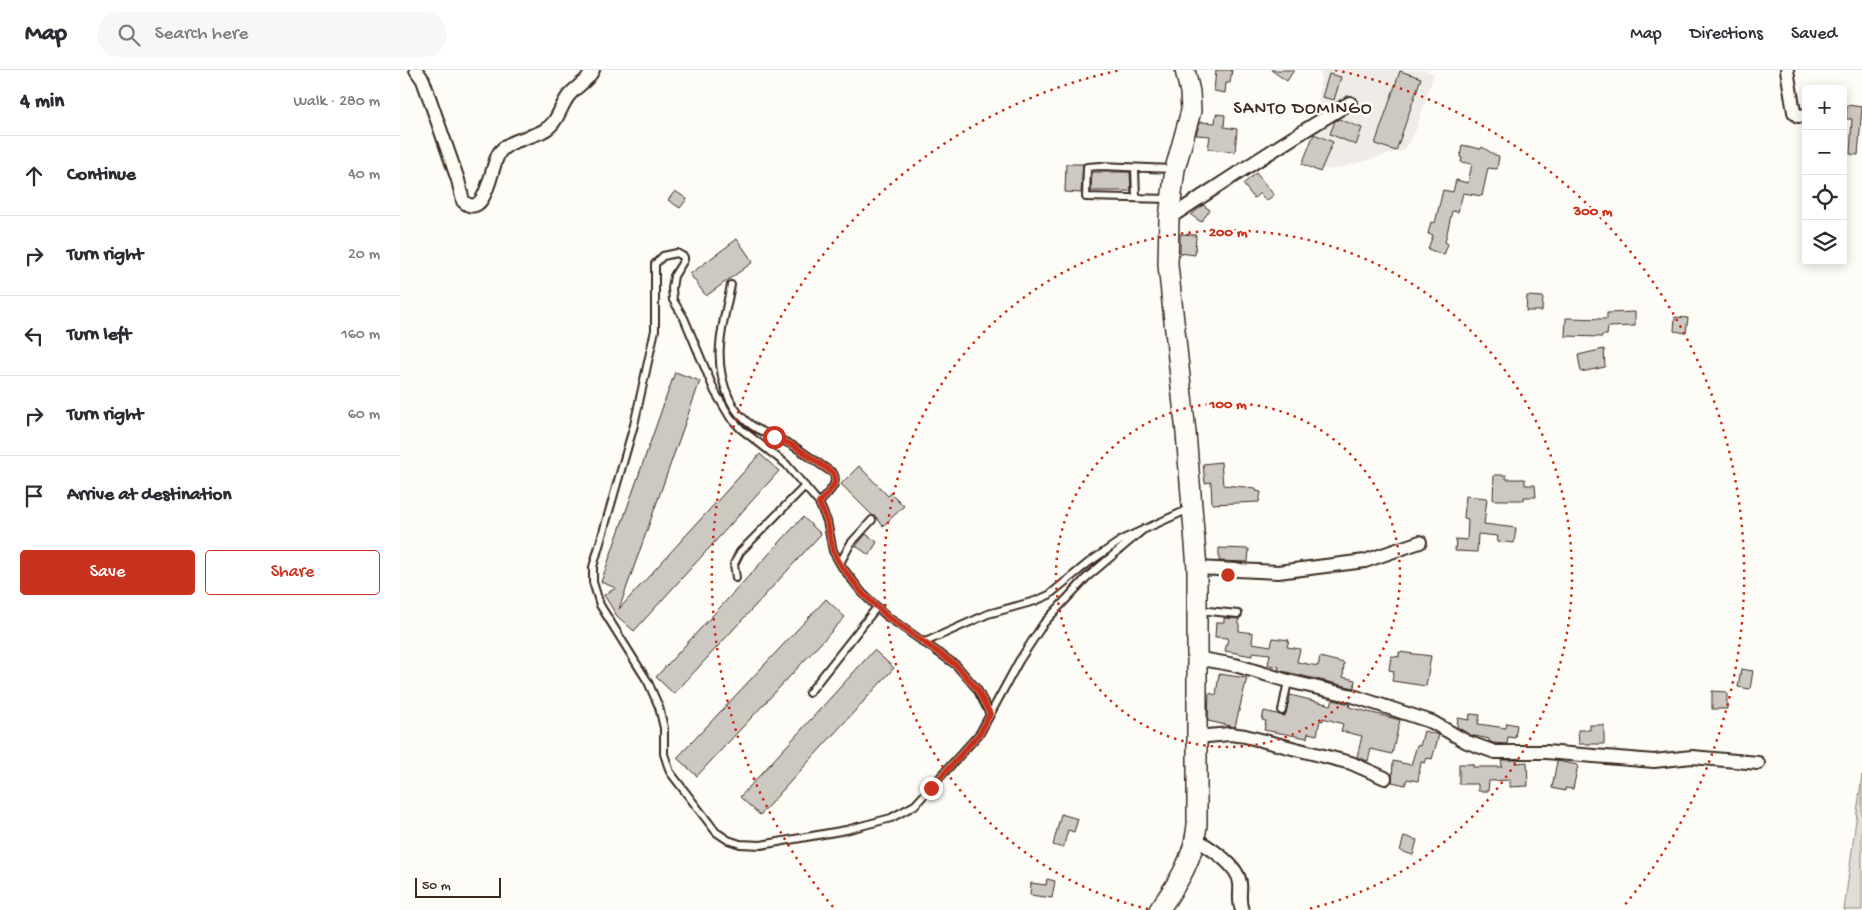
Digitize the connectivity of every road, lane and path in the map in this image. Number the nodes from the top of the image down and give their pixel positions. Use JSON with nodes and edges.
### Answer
{"nodes":[{"id":1,"x":416,"y":70,"type":"edge"},
{"id":2,"x":593,"y":70,"type":"edge"},
{"id":3,"x":1185,"y":70,"type":"edge"},
{"id":4,"x":1787,"y":70,"type":"edge"},
{"id":5,"x":1350,"y":103,"type":"dead end"},
{"id":6,"x":1802,"y":116,"type":"edge"},
{"id":7,"x":1135,"y":168,"type":"junction"},
{"id":8,"x":1175,"y":169,"type":"junction"},
{"id":9,"x":1136,"y":198,"type":"junction"},
{"id":10,"x":1172,"y":199,"type":"junction"},
{"id":11,"x":1169,"y":218,"type":"junction"},
{"id":12,"x":730,"y":285,"type":"dead end"},
{"id":13,"x":805,"y":486,"type":"junction"},
{"id":14,"x":819,"y":503,"type":"junction"},
{"id":15,"x":1192,"y":508,"type":"junction"},
{"id":16,"x":872,"y":520,"type":"dead end"},
{"id":17,"x":1144,"y":529,"type":"junction"},
{"id":18,"x":1420,"y":542,"type":"dead end"},
{"id":19,"x":840,"y":563,"type":"junction"},
{"id":20,"x":1197,"y":568,"type":"junction"},
{"id":21,"x":736,"y":578,"type":"dead end"},
{"id":22,"x":877,"y":607,"type":"junction"},
{"id":23,"x":1197,"y":610,"type":"junction"},
{"id":24,"x":1238,"y":614,"type":"dead end"},
{"id":25,"x":923,"y":642,"type":"junction"},
{"id":26,"x":1196,"y":658,"type":"junction"},
{"id":27,"x":1288,"y":682,"type":"junction"},
{"id":28,"x":809,"y":693,"type":"dead end"},
{"id":29,"x":1282,"y":711,"type":"dead end"},
{"id":30,"x":990,"y":714,"type":"junction"},
{"id":31,"x":1196,"y":737,"type":"junction"},
{"id":32,"x":1758,"y":763,"type":"dead end"},
{"id":33,"x":1385,"y":778,"type":"dead end"},
{"id":34,"x":1196,"y":839,"type":"junction"},
{"id":35,"x":1159,"y":910,"type":"edge"},
{"id":36,"x":1242,"y":910,"type":"edge"}],
"edges":[{"from":1,"to":2,"type":"street"},
{"from":3,"to":8,"type":"street"},
{"from":4,"to":6,"type":"street"},
{"from":5,"to":11,"type":"street"},
{"from":7,"to":8,"type":"lane"},
{"from":7,"to":9,"type":"lane"},
{"from":7,"to":9,"type":"lane"},
{"from":8,"to":10,"type":"street"},
{"from":9,"to":10,"type":"lane"},
{"from":10,"to":11,"type":"street"},
{"from":11,"to":15,"type":"street"},
{"from":12,"to":14,"type":"lane"},
{"from":13,"to":14,"type":"lane"},
{"from":13,"to":21,"type":"lane"},
{"from":13,"to":30,"type":"lane"},
{"from":14,"to":19,"type":"lane"},
{"from":15,"to":17,"type":"lane"},
{"from":15,"to":20,"type":"street"},
{"from":16,"to":19,"type":"lane"},
{"from":17,"to":25,"type":"lane"},
{"from":17,"to":30,"type":"lane"},
{"from":18,"to":20,"type":"street"},
{"from":19,"to":22,"type":"lane"},
{"from":20,"to":23,"type":"street"},
{"from":22,"to":25,"type":"lane"},
{"from":22,"to":28,"type":"lane"},
{"from":23,"to":24,"type":"lane"},
{"from":23,"to":26,"type":"street"},
{"from":25,"to":30,"type":"lane"},
{"from":26,"to":27,"type":"street"},
{"from":26,"to":31,"type":"street"},
{"from":27,"to":29,"type":"lane"},
{"from":27,"to":32,"type":"street"},
{"from":31,"to":33,"type":"street"},
{"from":31,"to":34,"type":"street"},
{"from":34,"to":35,"type":"street"},
{"from":34,"to":36,"type":"street"}]}
